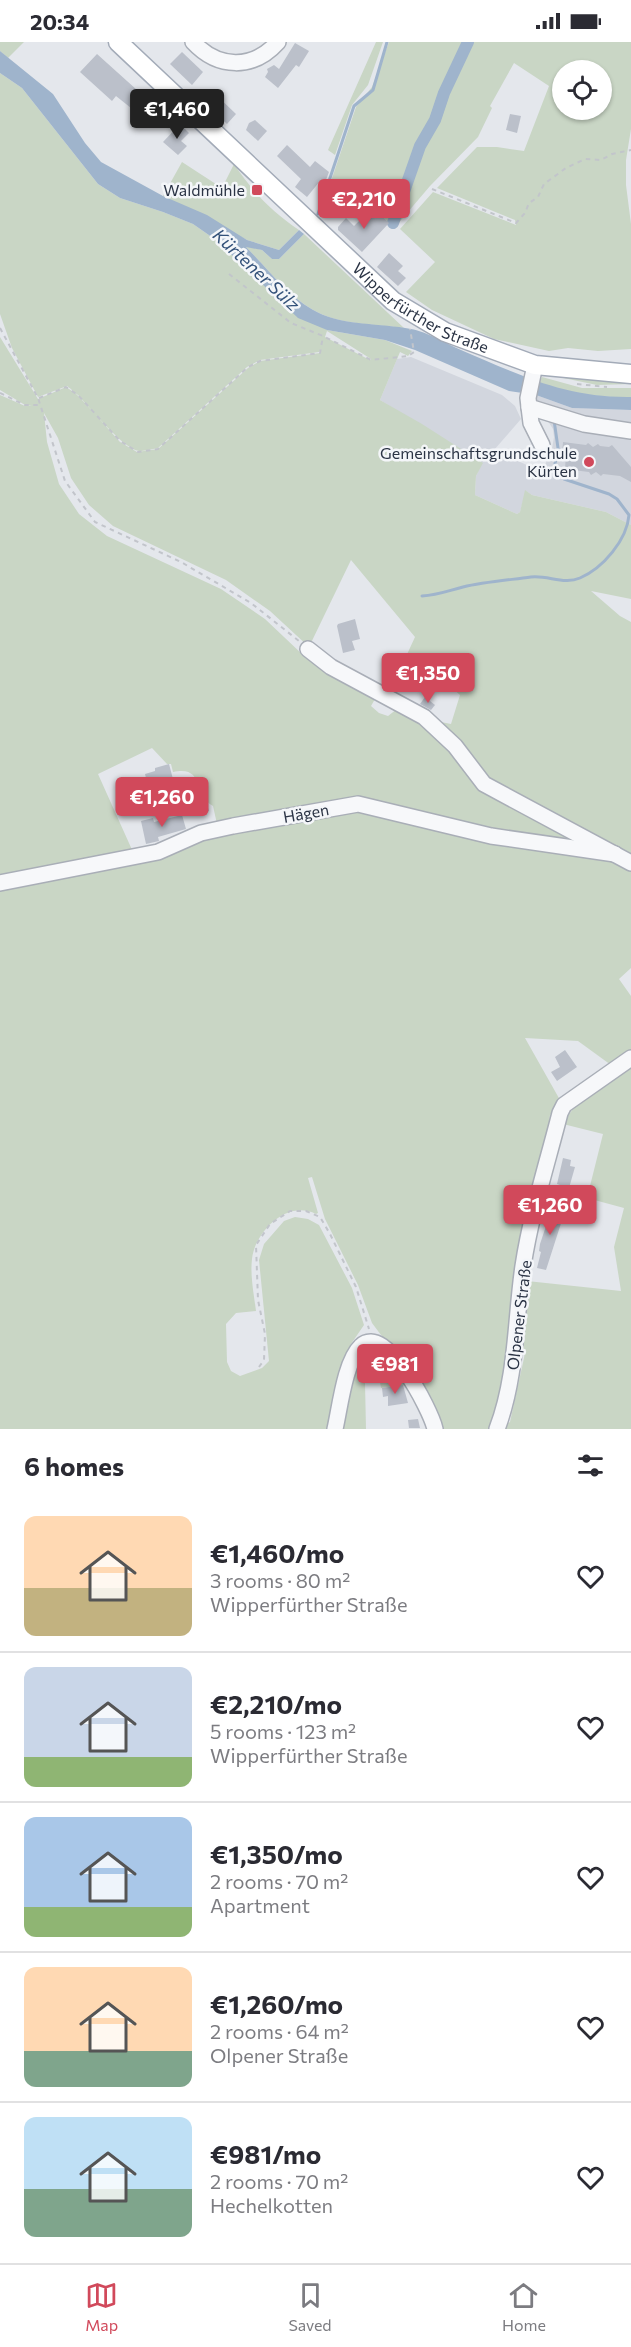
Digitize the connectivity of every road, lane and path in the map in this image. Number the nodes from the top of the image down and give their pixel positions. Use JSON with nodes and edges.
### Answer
{"nodes":[{"id":1,"x":118,"y":42,"type":"edge"},
{"id":2,"x":193,"y":42,"type":"edge"},
{"id":3,"x":278,"y":42,"type":"edge"},
{"id":4,"x":631,"y":150,"type":"edge"},
{"id":5,"x":432,"y":189,"type":"dead end"},
{"id":6,"x":229,"y":274,"type":"dead end"},
{"id":7,"x":410,"y":327,"type":"dead end"},
{"id":8,"x":0,"y":328,"type":"edge"},
{"id":9,"x":323,"y":336,"type":"junction"},
{"id":10,"x":535,"y":369,"type":"junction"},
{"id":11,"x":631,"y":374,"type":"edge"},
{"id":12,"x":0,"y":393,"type":"edge"},
{"id":13,"x":38,"y":398,"type":"junction"},
{"id":14,"x":40,"y":405,"type":"junction"},
{"id":15,"x":530,"y":405,"type":"junction"},
{"id":16,"x":631,"y":431,"type":"edge"},
{"id":17,"x":542,"y":445,"type":"dead end"},
{"id":18,"x":308,"y":649,"type":"joint"},
{"id":19,"x":615,"y":854,"type":"junction"},
{"id":20,"x":631,"y":863,"type":"edge"},
{"id":21,"x":0,"y":883,"type":"edge"},
{"id":22,"x":631,"y":1058,"type":"edge"},
{"id":23,"x":370,"y":1341,"type":"junction"},
{"id":24,"x":260,"y":1367,"type":"dead end"},
{"id":25,"x":335,"y":1429,"type":"edge"},
{"id":26,"x":435,"y":1429,"type":"edge"},
{"id":27,"x":497,"y":1429,"type":"edge"}],
"edges":[{"from":1,"to":10,"type":"main road","name":"Wipperfürther Straße"},
{"from":2,"to":3,"type":"street"},
{"from":4,"to":5,"type":"path"},
{"from":6,"to":9,"type":"path"},
{"from":7,"to":9,"type":"path"},
{"from":8,"to":13,"type":"path"},
{"from":9,"to":13,"type":"path"},
{"from":10,"to":11,"type":"main road","name":"Wipperfürther Straße"},
{"from":10,"to":15,"type":"street"},
{"from":12,"to":14,"type":"path"},
{"from":13,"to":14,"type":"path"},
{"from":14,"to":18,"type":"path"},
{"from":15,"to":16,"type":"street"},
{"from":15,"to":17,"type":"street"},
{"from":18,"to":19,"type":"street","name":"Hägen"},
{"from":19,"to":20,"type":"street","name":"Hägen"},
{"from":19,"to":21,"type":"street","name":"Hägen"},
{"from":22,"to":27,"type":"street","name":"Olpener Straße"},
{"from":23,"to":24,"type":"path"},
{"from":23,"to":25,"type":"street"},
{"from":23,"to":26,"type":"street"}]}
